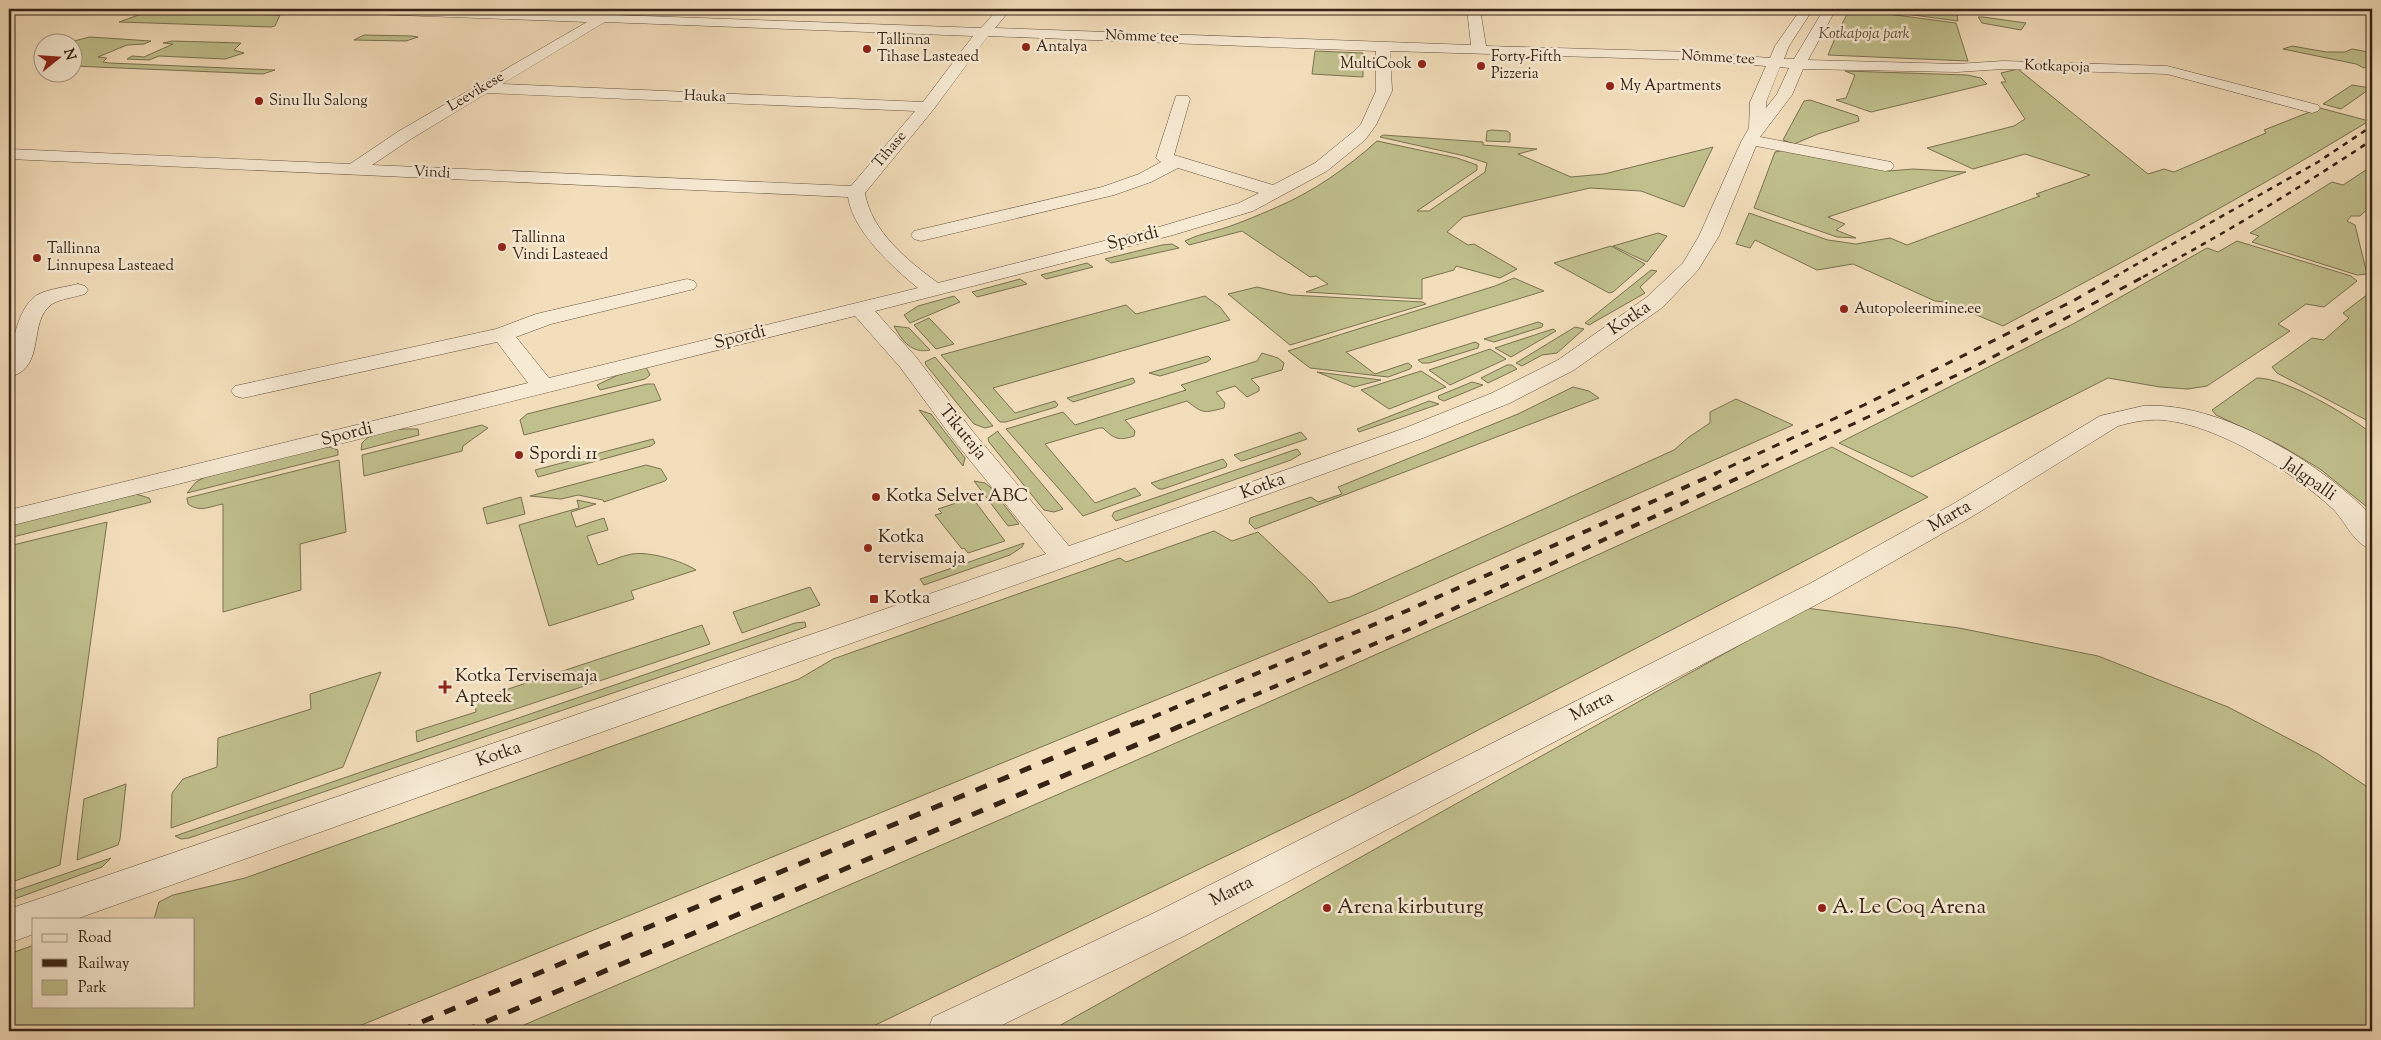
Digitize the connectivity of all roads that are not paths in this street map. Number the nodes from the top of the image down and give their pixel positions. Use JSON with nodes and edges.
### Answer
{"nodes":[{"id":1,"x":344,"y":9,"type":"edge"},
{"id":2,"x":1005,"y":9,"type":"edge"},
{"id":3,"x":1474,"y":9,"type":"edge"},
{"id":4,"x":475,"y":11,"type":"edge"},
{"id":5,"x":1804,"y":13,"type":"edge"},
{"id":6,"x":1826,"y":15,"type":"edge"},
{"id":7,"x":601,"y":18,"type":"junction"},
{"id":8,"x":985,"y":32,"type":"junction"},
{"id":9,"x":1383,"y":46,"type":"junction"},
{"id":10,"x":1782,"y":46,"type":"junction"},
{"id":11,"x":1479,"y":50,"type":"junction"},
{"id":12,"x":1699,"y":59,"type":"junction"},
{"id":13,"x":1798,"y":64,"type":"junction"},
{"id":14,"x":1774,"y":65,"type":"junction"},
{"id":15,"x":1765,"y":86,"type":"junction"},
{"id":16,"x":484,"y":88,"type":"junction"},
{"id":17,"x":1182,"y":99,"type":"dead end"},
{"id":18,"x":927,"y":107,"type":"junction"},
{"id":19,"x":2312,"y":108,"type":"dead end"},
{"id":20,"x":1753,"y":134,"type":"junction"},
{"id":21,"x":9,"y":154,"type":"edge"},
{"id":22,"x":1177,"y":161,"type":"junction"},
{"id":23,"x":1885,"y":166,"type":"dead end"},
{"id":24,"x":354,"y":169,"type":"junction"},
{"id":25,"x":856,"y":192,"type":"junction"},
{"id":26,"x":1275,"y":192,"type":"junction"},
{"id":27,"x":922,"y":235,"type":"dead end"},
{"id":28,"x":687,"y":285,"type":"dead end"},
{"id":29,"x":78,"y":290,"type":"dead end"},
{"id":30,"x":934,"y":290,"type":"junction"},
{"id":31,"x":860,"y":308,"type":"junction"},
{"id":32,"x":502,"y":334,"type":"junction"},
{"id":33,"x":9,"y":370,"type":"edge"},
{"id":34,"x":544,"y":387,"type":"junction"},
{"id":35,"x":243,"y":391,"type":"dead end"},
{"id":36,"x":2234,"y":434,"type":"joint"},
{"id":37,"x":9,"y":518,"type":"edge"},
{"id":38,"x":2372,"y":540,"type":"edge"},
{"id":39,"x":1064,"y":558,"type":"junction"},
{"id":40,"x":9,"y":926,"type":"edge"},
{"id":41,"x":948,"y":1031,"type":"edge"}],
"edges":[{"from":1,"to":4,"type":"street","name":"Nõmme tee"},
{"from":2,"to":8,"type":"street","name":"Tihase"},
{"from":3,"to":11,"type":"street"},
{"from":4,"to":7,"type":"street","name":"Nõmme tee"},
{"from":5,"to":6,"type":"street"},
{"from":5,"to":10,"type":"street","name":"Kotka"},
{"from":6,"to":13,"type":"street","name":"Kotka"},
{"from":7,"to":8,"type":"street","name":"Nõmme tee"},
{"from":7,"to":16,"type":"street","name":"Leevikese"},
{"from":8,"to":9,"type":"street","name":"Nõmme tee"},
{"from":8,"to":18,"type":"street","name":"Tihase"},
{"from":9,"to":11,"type":"street","name":"Nõmme tee"},
{"from":9,"to":26,"type":"street","name":"Spordi"},
{"from":10,"to":12,"type":"street"},
{"from":10,"to":14,"type":"street","name":"Kotka"},
{"from":11,"to":12,"type":"street","name":"Nõmme tee"},
{"from":12,"to":14,"type":"street","name":"Nõmme tee"},
{"from":12,"to":15,"type":"street"},
{"from":13,"to":14,"type":"street","name":"Nõmme tee"},
{"from":13,"to":19,"type":"street","name":"Kotkapoja"},
{"from":13,"to":20,"type":"street","name":"Kotka"},
{"from":14,"to":15,"type":"street","name":"Kotka"},
{"from":15,"to":20,"type":"street","name":"Kotka"},
{"from":16,"to":18,"type":"street","name":"Hauka"},
{"from":16,"to":24,"type":"street","name":"Leevikese"},
{"from":17,"to":22,"type":"street"},
{"from":18,"to":25,"type":"street","name":"Tihase"},
{"from":20,"to":23,"type":"street"},
{"from":20,"to":39,"type":"street","name":"Kotka"},
{"from":21,"to":24,"type":"street","name":"Vindi"},
{"from":22,"to":26,"type":"street"},
{"from":22,"to":27,"type":"street"},
{"from":24,"to":25,"type":"street","name":"Vindi"},
{"from":25,"to":30,"type":"street"},
{"from":26,"to":30,"type":"street","name":"Spordi"},
{"from":28,"to":32,"type":"street"},
{"from":29,"to":33,"type":"street"},
{"from":30,"to":31,"type":"street","name":"Spordi"},
{"from":31,"to":34,"type":"street","name":"Spordi"},
{"from":31,"to":39,"type":"street","name":"Tikutaja"},
{"from":32,"to":34,"type":"street"},
{"from":32,"to":35,"type":"street"},
{"from":34,"to":37,"type":"street","name":"Spordi"},
{"from":36,"to":38,"type":"street","name":"Jalgpalli"},
{"from":36,"to":41,"type":"street","name":"Marta"},
{"from":39,"to":40,"type":"street","name":"Kotka"}]}
